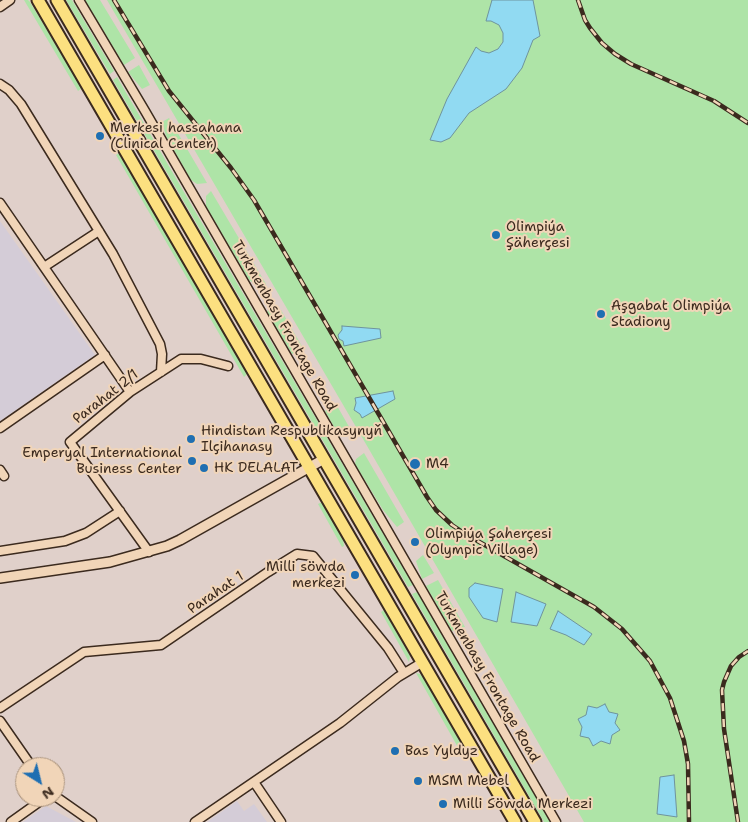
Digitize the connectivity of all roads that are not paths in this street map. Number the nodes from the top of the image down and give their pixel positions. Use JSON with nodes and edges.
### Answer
{"nodes":[{"id":1,"x":10,"y":0,"type":"edge"},
{"id":2,"x":38,"y":0,"type":"edge"},
{"id":3,"x":57,"y":0,"type":"edge"},
{"id":4,"x":79,"y":0,"type":"edge"},
{"id":5,"x":0,"y":7,"type":"edge"},
{"id":6,"x":0,"y":84,"type":"edge"},
{"id":7,"x":0,"y":203,"type":"edge"},
{"id":8,"x":99,"y":231,"type":"junction"},
{"id":9,"x":44,"y":267,"type":"junction"},
{"id":10,"x":105,"y":356,"type":"junction"},
{"id":11,"x":228,"y":366,"type":"dead end"},
{"id":12,"x":161,"y":372,"type":"junction"},
{"id":13,"x":130,"y":392,"type":"junction"},
{"id":14,"x":0,"y":428,"type":"edge"},
{"id":15,"x":324,"y":459,"type":"junction"},
{"id":16,"x":310,"y":467,"type":"junction"},
{"id":17,"x":120,"y":511,"type":"junction"},
{"id":18,"x":0,"y":550,"type":"edge"},
{"id":19,"x":149,"y":552,"type":"junction"},
{"id":20,"x":0,"y":578,"type":"edge"},
{"id":21,"x":423,"y":662,"type":"junction"},
{"id":22,"x":404,"y":674,"type":"junction"},
{"id":23,"x":0,"y":708,"type":"edge"},
{"id":24,"x":0,"y":721,"type":"edge"},
{"id":25,"x":25,"y":757,"type":"edge"},
{"id":26,"x":254,"y":782,"type":"junction"},
{"id":27,"x":65,"y":803,"type":"edge"},
{"id":28,"x":32,"y":807,"type":"edge"},
{"id":29,"x":11,"y":822,"type":"edge"},
{"id":30,"x":92,"y":822,"type":"edge"},
{"id":31,"x":195,"y":822,"type":"edge"},
{"id":32,"x":281,"y":822,"type":"edge"},
{"id":33,"x":515,"y":822,"type":"edge"},
{"id":34,"x":535,"y":822,"type":"edge"},
{"id":35,"x":556,"y":822,"type":"edge"}],
"edges":[{"from":1,"to":5,"type":"street"},
{"from":2,"to":16,"type":"main road"},
{"from":3,"to":15,"type":"main road"},
{"from":4,"to":35,"type":"street","name":"Turkmenbasy Frontage Road"},
{"from":6,"to":8,"type":"street"},
{"from":7,"to":9,"type":"street"},
{"from":8,"to":9,"type":"street"},
{"from":8,"to":12,"type":"street"},
{"from":9,"to":10,"type":"street"},
{"from":10,"to":13,"type":"street"},
{"from":10,"to":14,"type":"street"},
{"from":11,"to":12,"type":"street","name":"Parahat 2/1"},
{"from":12,"to":13,"type":"street","name":"Parahat 2/1"},
{"from":13,"to":17,"type":"street","name":"Parahat 2/1"},
{"from":15,"to":16,"type":"street"},
{"from":15,"to":34,"type":"main road"},
{"from":16,"to":19,"type":"street"},
{"from":16,"to":21,"type":"main road"},
{"from":17,"to":18,"type":"street"},
{"from":17,"to":19,"type":"street","name":"Parahat 2/1"},
{"from":19,"to":20,"type":"street"},
{"from":21,"to":22,"type":"street"},
{"from":21,"to":33,"type":"main road"},
{"from":22,"to":23,"type":"street","name":"Parahat 1"},
{"from":22,"to":26,"type":"street"},
{"from":24,"to":25,"type":"street"},
{"from":26,"to":31,"type":"street"},
{"from":26,"to":32,"type":"street"},
{"from":27,"to":30,"type":"street"},
{"from":28,"to":29,"type":"street"}]}
